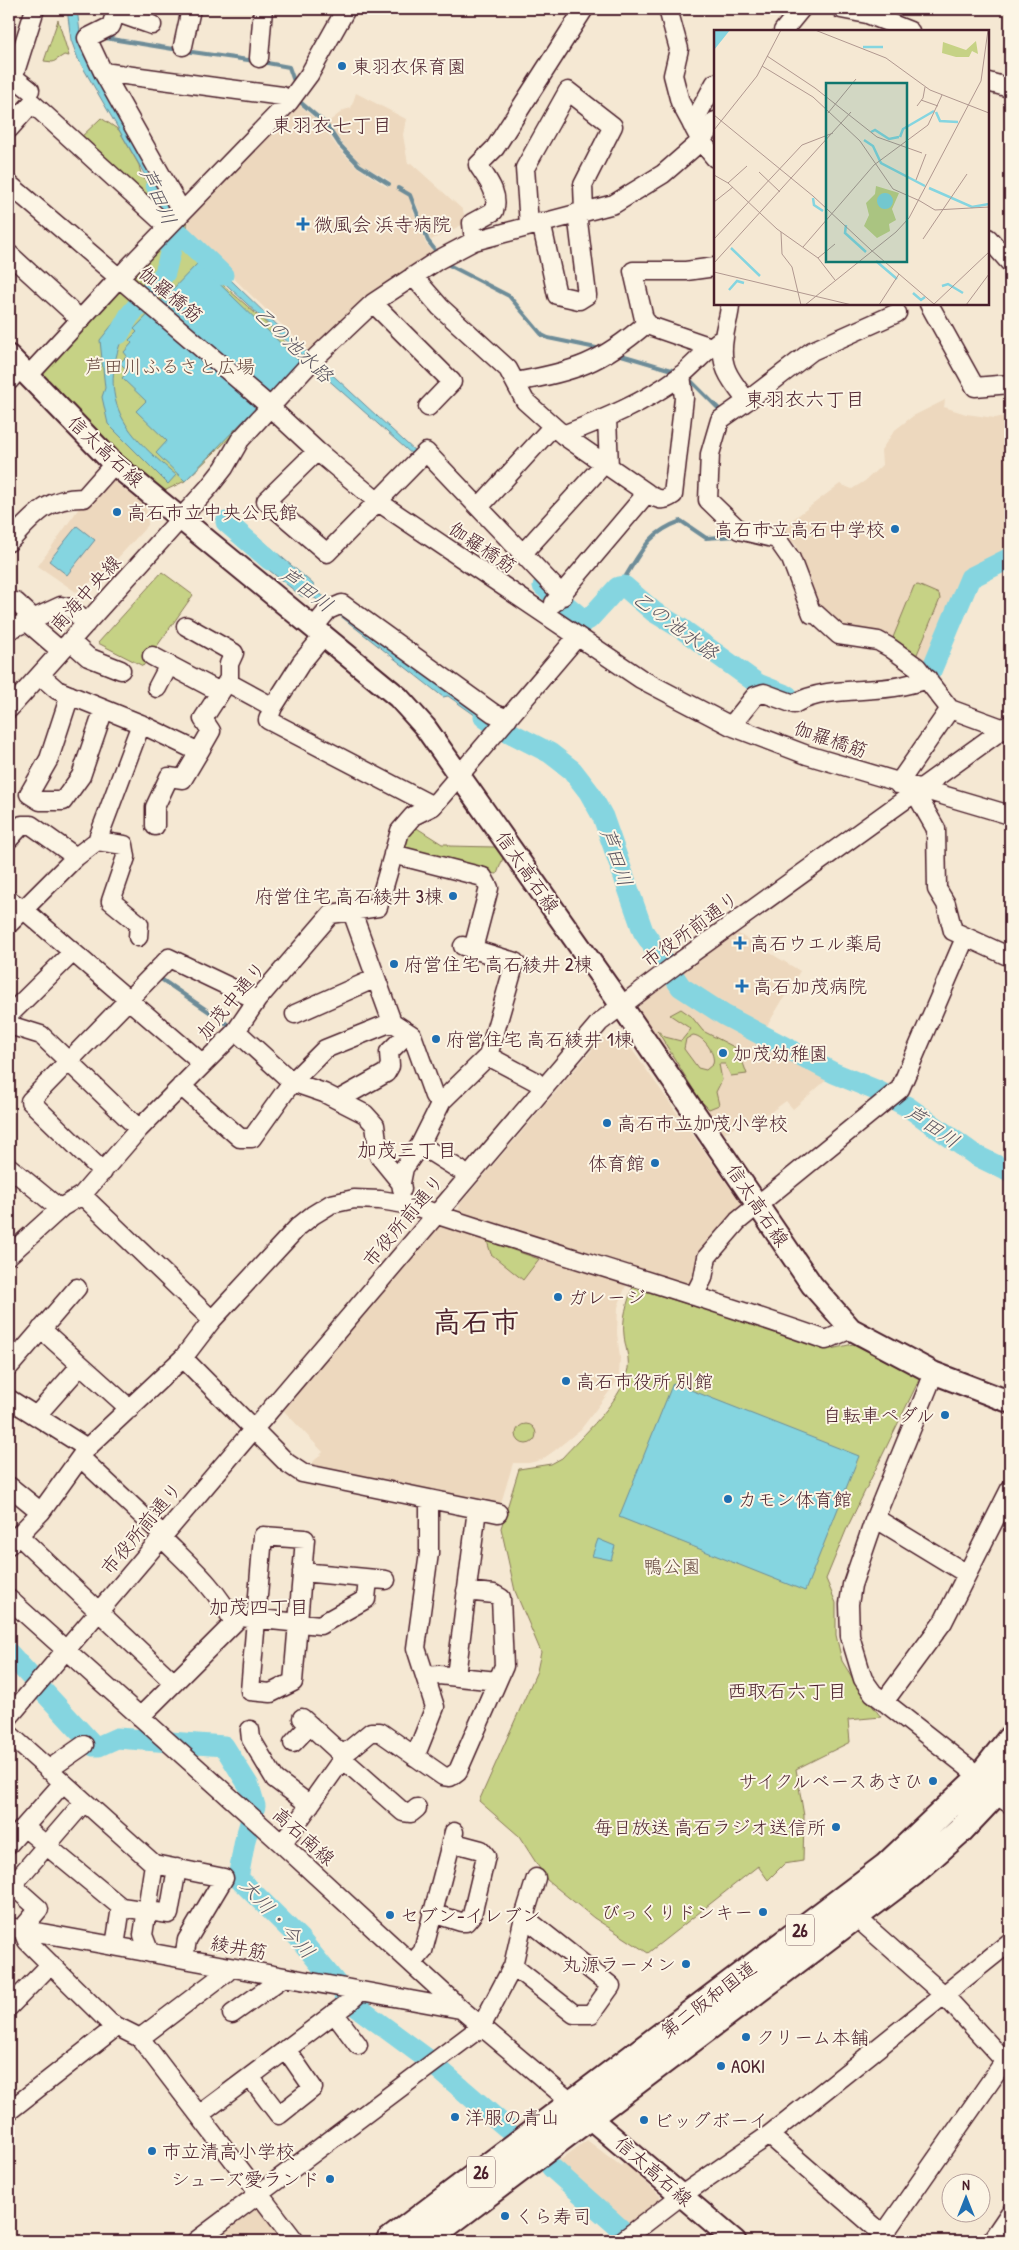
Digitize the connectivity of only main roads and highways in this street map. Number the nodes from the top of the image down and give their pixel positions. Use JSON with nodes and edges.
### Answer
{"nodes":[{"id":1,"x":16,"y":370,"type":"edge"},
{"id":2,"x":1010,"y":1402,"type":"edge"},
{"id":3,"x":1010,"y":1739,"type":"edge"},
{"id":4,"x":999,"y":1789,"type":"edge"},
{"id":5,"x":572,"y":2102,"type":"junction"},
{"id":6,"x":592,"y":2118,"type":"junction"},
{"id":7,"x":389,"y":2241,"type":"edge"},
{"id":8,"x":426,"y":2241,"type":"edge"},
{"id":9,"x":735,"y":2241,"type":"edge"}],
"edges":[{"from":1,"to":2,"type":"main road","name":"信太高石線"},
{"from":3,"to":4,"type":"highway","name":"第二阪和国道","number":"26"},
{"from":4,"to":5,"type":"highway","name":"第二阪和国道","number":"26"},
{"from":4,"to":6,"type":"highway","name":"第二阪和国道","number":"26"},
{"from":5,"to":6,"type":"main road","name":"信太高石線"},
{"from":5,"to":7,"type":"highway","name":"第二阪和国道","number":"26"},
{"from":6,"to":8,"type":"highway","name":"第二阪和国道","number":"26"},
{"from":6,"to":9,"type":"main road","name":"信太高石線"}]}
